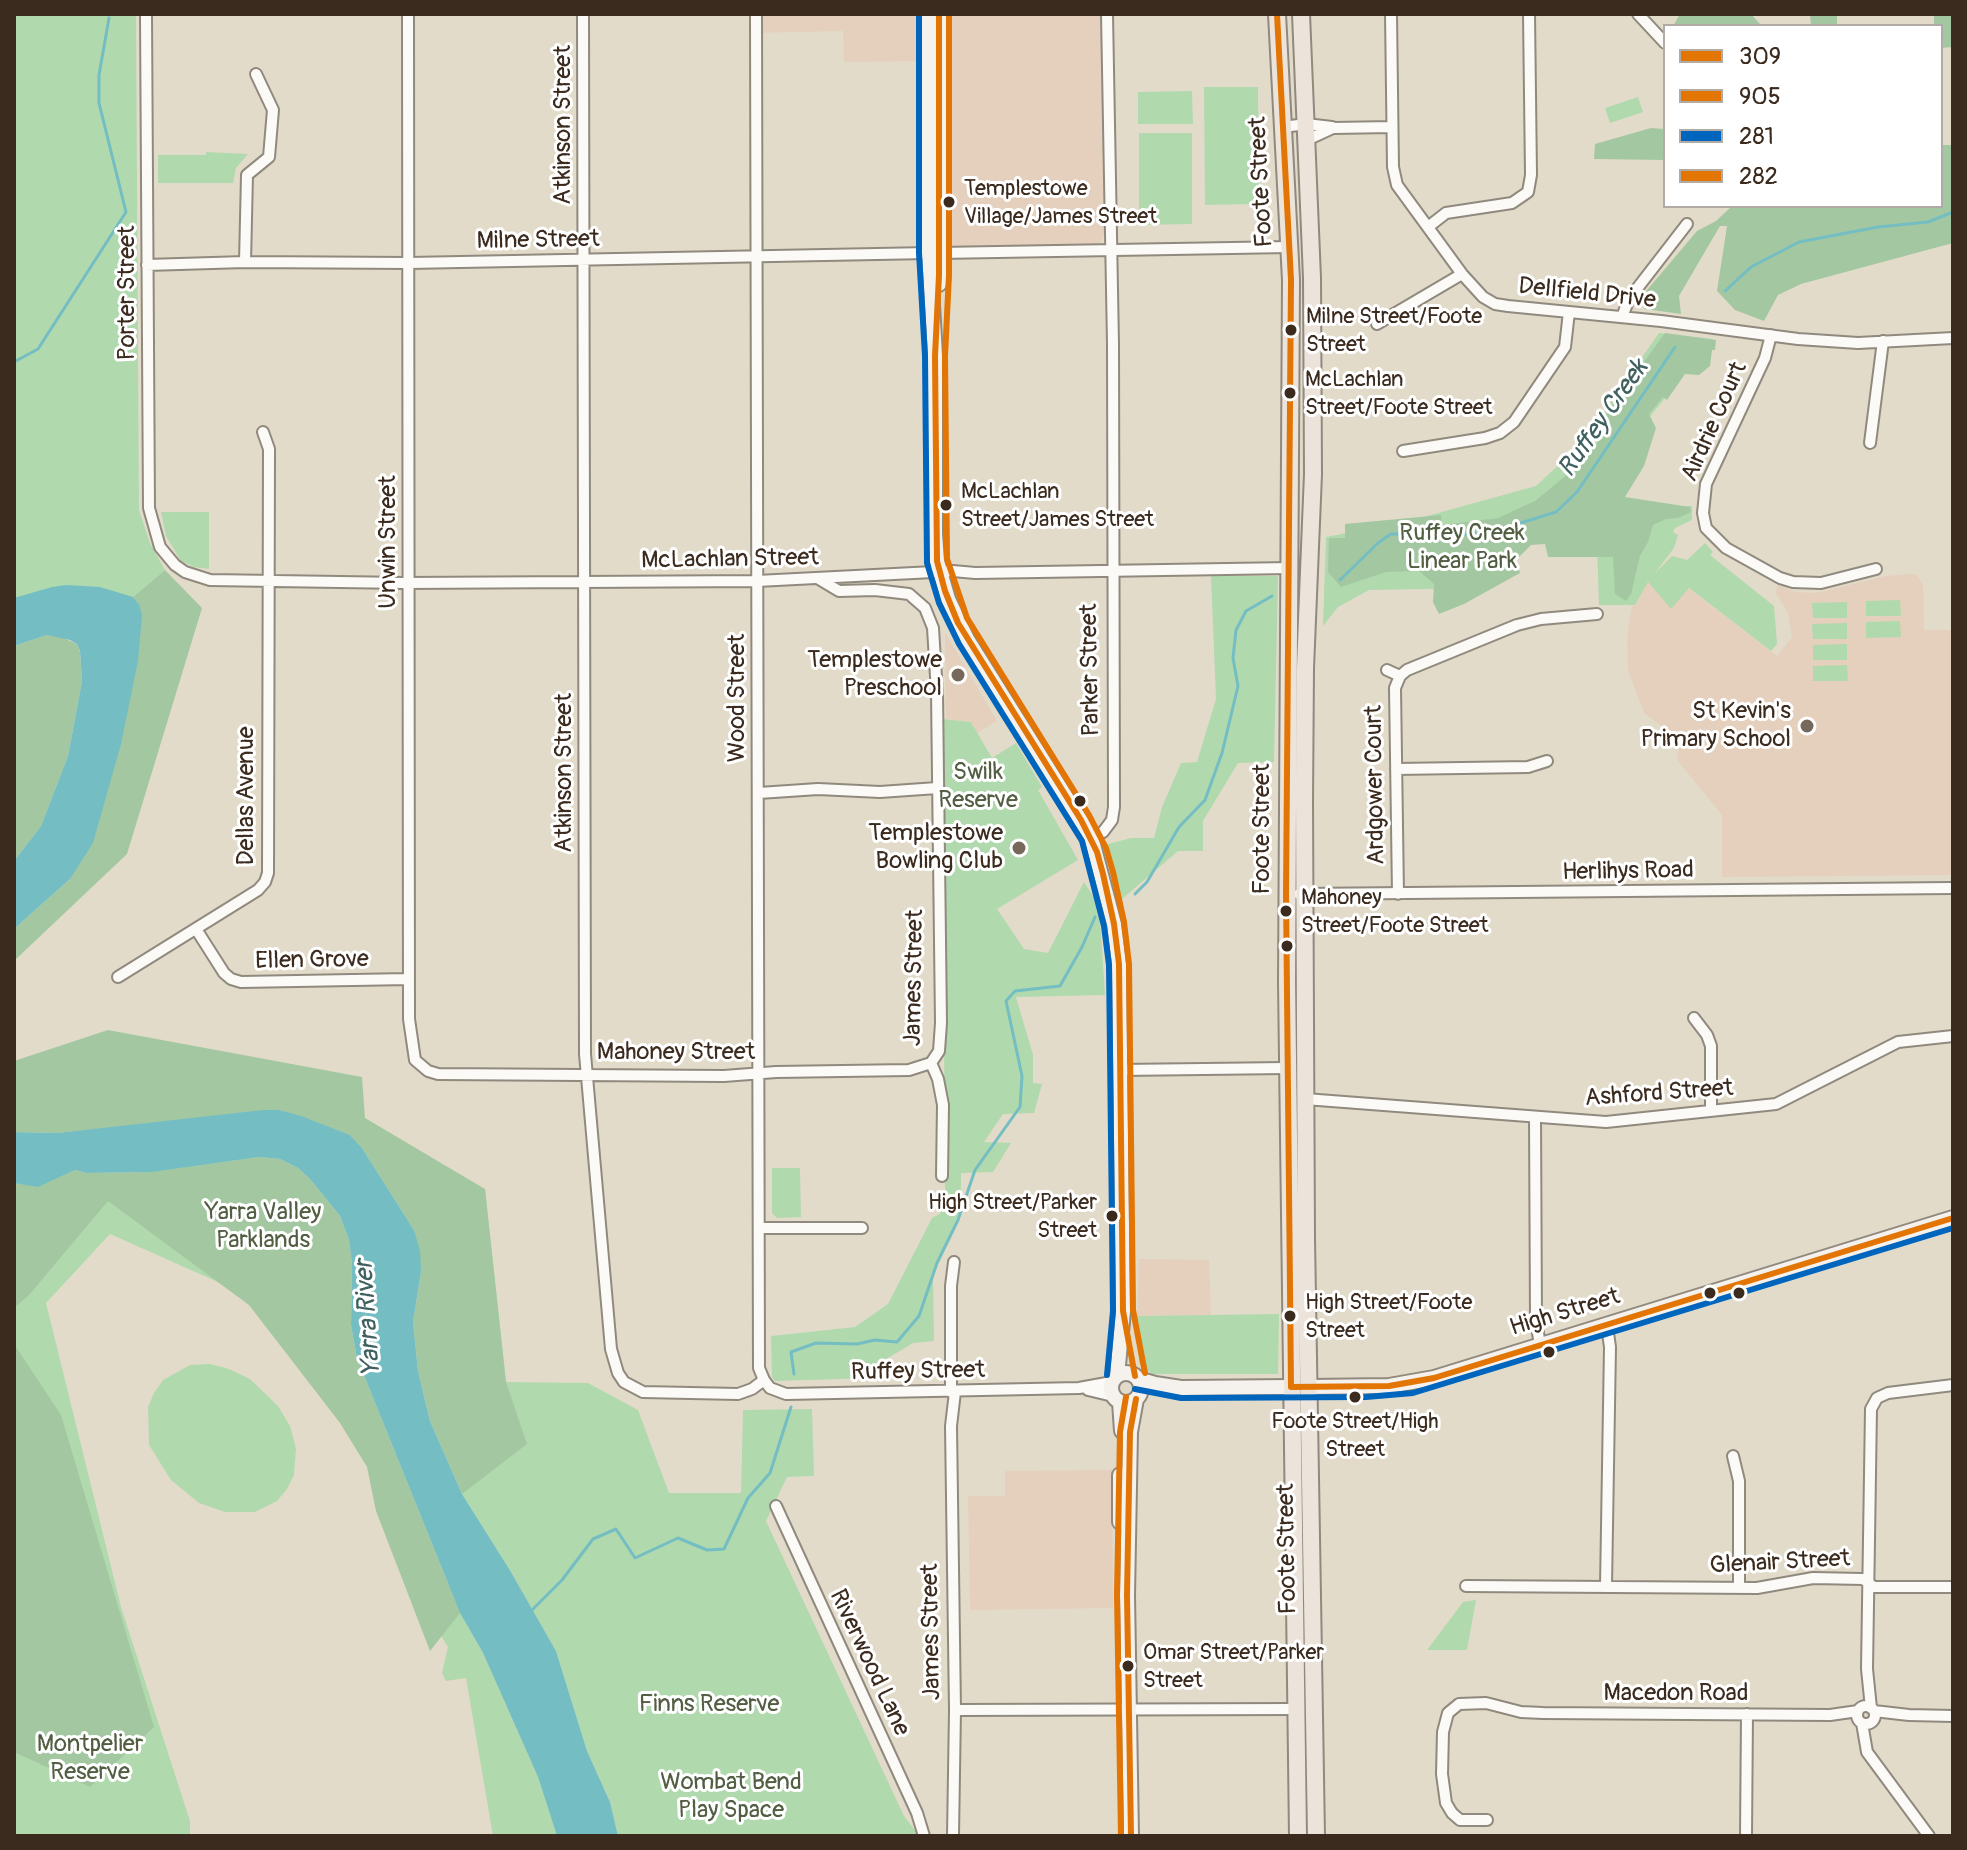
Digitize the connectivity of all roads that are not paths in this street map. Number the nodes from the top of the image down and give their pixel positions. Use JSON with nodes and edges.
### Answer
{"nodes":[{"id":1,"x":146,"y":14,"type":"edge"},
{"id":2,"x":408,"y":14,"type":"edge"},
{"id":3,"x":583,"y":14,"type":"edge"},
{"id":4,"x":756,"y":14,"type":"edge"},
{"id":5,"x":929,"y":14,"type":"edge"},
{"id":6,"x":939,"y":14,"type":"edge"},
{"id":7,"x":1107,"y":14,"type":"edge"},
{"id":8,"x":1277,"y":14,"type":"edge"},
{"id":9,"x":1301,"y":14,"type":"edge"},
{"id":10,"x":1391,"y":14,"type":"edge"},
{"id":11,"x":1529,"y":14,"type":"edge"},
{"id":12,"x":1638,"y":14,"type":"edge"},
{"id":13,"x":1663,"y":41,"type":"edge"},
{"id":14,"x":256,"y":74,"type":"dead end"},
{"id":15,"x":934,"y":127,"type":"junction"},
{"id":16,"x":1283,"y":127,"type":"junction"},
{"id":17,"x":1392,"y":127,"type":"junction"},
{"id":18,"x":1307,"y":132,"type":"junction"},
{"id":19,"x":1687,"y":224,"type":"dead end"},
{"id":20,"x":1428,"y":227,"type":"junction"},
{"id":21,"x":1312,"y":246,"type":"junction"},
{"id":22,"x":1290,"y":247,"type":"junction"},
{"id":23,"x":1112,"y":249,"type":"junction"},
{"id":24,"x":934,"y":253,"type":"junction"},
{"id":25,"x":758,"y":257,"type":"junction"},
{"id":26,"x":584,"y":260,"type":"junction"},
{"id":27,"x":245,"y":262,"type":"junction"},
{"id":28,"x":409,"y":263,"type":"junction"},
{"id":29,"x":147,"y":265,"type":"junction"},
{"id":30,"x":1462,"y":274,"type":"junction"},
{"id":31,"x":1569,"y":312,"type":"junction"},
{"id":32,"x":1622,"y":317,"type":"junction"},
{"id":33,"x":1377,"y":324,"type":"dead end"},
{"id":34,"x":1771,"y":335,"type":"junction"},
{"id":35,"x":1953,"y":338,"type":"edge"},
{"id":36,"x":1883,"y":341,"type":"junction"},
{"id":37,"x":263,"y":432,"type":"dead end"},
{"id":38,"x":1870,"y":443,"type":"dead end"},
{"id":39,"x":1403,"y":451,"type":"dead end"},
{"id":40,"x":175,"y":565,"type":"joint"},
{"id":41,"x":1290,"y":568,"type":"junction"},
{"id":42,"x":1309,"y":568,"type":"junction"},
{"id":43,"x":1876,"y":569,"type":"dead end"},
{"id":44,"x":1112,"y":571,"type":"junction"},
{"id":45,"x":940,"y":573,"type":"junction"},
{"id":46,"x":819,"y":579,"type":"junction"},
{"id":47,"x":757,"y":581,"type":"junction"},
{"id":48,"x":269,"y":582,"type":"junction"},
{"id":49,"x":585,"y":582,"type":"junction"},
{"id":50,"x":409,"y":583,"type":"junction"},
{"id":51,"x":1597,"y":614,"type":"dead end"},
{"id":52,"x":1387,"y":670,"type":"dead end"},
{"id":53,"x":1400,"y":676,"type":"junction"},
{"id":54,"x":1547,"y":761,"type":"dead end"},
{"id":55,"x":1396,"y":769,"type":"junction"},
{"id":56,"x":937,"y":788,"type":"junction"},
{"id":57,"x":759,"y":793,"type":"junction"},
{"id":58,"x":1091,"y":837,"type":"junction"},
{"id":59,"x":1953,"y":888,"type":"edge"},
{"id":60,"x":1286,"y":894,"type":"junction"},
{"id":61,"x":1304,"y":894,"type":"junction"},
{"id":62,"x":1398,"y":894,"type":"junction"},
{"id":63,"x":196,"y":929,"type":"junction"},
{"id":64,"x":118,"y":977,"type":"dead end"},
{"id":65,"x":409,"y":979,"type":"junction"},
{"id":66,"x":1694,"y":1018,"type":"dead end"},
{"id":67,"x":1953,"y":1036,"type":"edge"},
{"id":68,"x":931,"y":1063,"type":"junction"},
{"id":69,"x":421,"y":1067,"type":"joint"},
{"id":70,"x":1287,"y":1068,"type":"junction"},
{"id":71,"x":1120,"y":1070,"type":"junction"},
{"id":72,"x":587,"y":1074,"type":"junction"},
{"id":73,"x":758,"y":1074,"type":"junction"},
{"id":74,"x":1305,"y":1099,"type":"junction"},
{"id":75,"x":1711,"y":1111,"type":"junction"},
{"id":76,"x":1535,"y":1117,"type":"junction"},
{"id":77,"x":942,"y":1176,"type":"dead end"},
{"id":78,"x":1953,"y":1218,"type":"edge"},
{"id":79,"x":759,"y":1228,"type":"junction"},
{"id":80,"x":862,"y":1228,"type":"dead end"},
{"id":81,"x":954,"y":1262,"type":"dead end"},
{"id":82,"x":1123,"y":1311,"type":"junction"},
{"id":83,"x":1607,"y":1326,"type":"junction"},
{"id":84,"x":1540,"y":1345,"type":"junction"},
{"id":85,"x":1137,"y":1377,"type":"junction"},
{"id":86,"x":764,"y":1380,"type":"junction"},
{"id":87,"x":1953,"y":1385,"type":"edge"},
{"id":88,"x":1291,"y":1387,"type":"junction"},
{"id":89,"x":1310,"y":1387,"type":"junction"},
{"id":90,"x":1181,"y":1388,"type":"junction"},
{"id":91,"x":1115,"y":1389,"type":"junction"},
{"id":92,"x":951,"y":1392,"type":"junction"},
{"id":93,"x":1137,"y":1398,"type":"junction"},
{"id":94,"x":1733,"y":1456,"type":"dead end"},
{"id":95,"x":776,"y":1506,"type":"dead end"},
{"id":96,"x":1868,"y":1582,"type":"junction"},
{"id":97,"x":1466,"y":1586,"type":"dead end"},
{"id":98,"x":1606,"y":1586,"type":"junction"},
{"id":99,"x":1953,"y":1587,"type":"edge"},
{"id":100,"x":1739,"y":1588,"type":"junction"},
{"id":101,"x":1127,"y":1595,"type":"junction"},
{"id":102,"x":1296,"y":1709,"type":"junction"},
{"id":103,"x":955,"y":1710,"type":"junction"},
{"id":104,"x":1128,"y":1710,"type":"junction"},
{"id":105,"x":1747,"y":1714,"type":"junction"},
{"id":106,"x":1866,"y":1715,"type":"junction"},
{"id":107,"x":1953,"y":1716,"type":"edge"},
{"id":108,"x":1487,"y":1820,"type":"dead end"},
{"id":109,"x":924,"y":1836,"type":"edge"},
{"id":110,"x":953,"y":1836,"type":"edge"},
{"id":111,"x":1129,"y":1836,"type":"edge"},
{"id":112,"x":1298,"y":1836,"type":"edge"},
{"id":113,"x":1316,"y":1836,"type":"edge"},
{"id":114,"x":1746,"y":1836,"type":"edge"},
{"id":115,"x":1929,"y":1836,"type":"edge"}],
"edges":[{"from":1,"to":29,"type":"street","name":"Porter Street"},
{"from":2,"to":28,"type":"street","name":"Unwin Street"},
{"from":3,"to":26,"type":"street","name":"Atkinson Street"},
{"from":4,"to":25,"type":"street","name":"Wood Street"},
{"from":5,"to":15,"type":"main road"},
{"from":6,"to":15,"type":"main road"},
{"from":7,"to":23,"type":"street","name":"Parker Street"},
{"from":8,"to":16,"type":"main road","name":"Foote Street"},
{"from":9,"to":18,"type":"main road","name":"Foote Street"},
{"from":10,"to":17,"type":"street","name":"Dellfield Drive"},
{"from":11,"to":20,"type":"street"},
{"from":12,"to":13,"type":"street"},
{"from":14,"to":27,"type":"street"},
{"from":15,"to":24,"type":"main road"},
{"from":16,"to":18,"type":"street"},
{"from":16,"to":22,"type":"main road","name":"Foote Street"},
{"from":17,"to":18,"type":"street"},
{"from":17,"to":20,"type":"street","name":"Dellfield Drive"},
{"from":18,"to":21,"type":"main road","name":"Foote Street"},
{"from":19,"to":32,"type":"street"},
{"from":20,"to":30,"type":"street","name":"Dellfield Drive"},
{"from":21,"to":22,"type":"main road"},
{"from":21,"to":42,"type":"main road","name":"Foote Street"},
{"from":22,"to":23,"type":"street","name":"Milne Street"},
{"from":22,"to":41,"type":"main road","name":"Foote Street"},
{"from":23,"to":24,"type":"street","name":"Milne Street"},
{"from":23,"to":44,"type":"street","name":"Parker Street"},
{"from":24,"to":25,"type":"street","name":"Milne Street"},
{"from":24,"to":45,"type":"main road"},
{"from":25,"to":26,"type":"street","name":"Milne Street"},
{"from":25,"to":47,"type":"street","name":"Wood Street"},
{"from":26,"to":28,"type":"street","name":"Milne Street"},
{"from":26,"to":49,"type":"street","name":"Atkinson Street"},
{"from":27,"to":28,"type":"street","name":"Milne Street"},
{"from":27,"to":29,"type":"street","name":"Milne Street"},
{"from":28,"to":50,"type":"street","name":"Unwin Street"},
{"from":29,"to":40,"type":"street","name":"Porter Street"},
{"from":30,"to":31,"type":"street","name":"Dellfield Drive"},
{"from":30,"to":33,"type":"street"},
{"from":31,"to":32,"type":"street","name":"Dellfield Drive"},
{"from":31,"to":39,"type":"street"},
{"from":32,"to":34,"type":"street","name":"Dellfield Drive"},
{"from":34,"to":36,"type":"street","name":"Dellfield Drive"},
{"from":34,"to":43,"type":"street","name":"Airdrie Court"},
{"from":35,"to":36,"type":"street","name":"Dellfield Drive"},
{"from":36,"to":38,"type":"street"},
{"from":37,"to":48,"type":"street","name":"Dellas Avenue"},
{"from":40,"to":48,"type":"street","name":"McLachlan Street"},
{"from":41,"to":42,"type":"main road"},
{"from":41,"to":44,"type":"street","name":"McLachlan Street"},
{"from":41,"to":60,"type":"main road","name":"Foote Street"},
{"from":42,"to":61,"type":"main road","name":"Foote Street"},
{"from":44,"to":45,"type":"street","name":"McLachlan Street"},
{"from":44,"to":58,"type":"street","name":"Parker Street"},
{"from":45,"to":46,"type":"street","name":"McLachlan Street"},
{"from":45,"to":58,"type":"main road"},
{"from":46,"to":47,"type":"street","name":"McLachlan Street"},
{"from":46,"to":56,"type":"street","name":"James Street"},
{"from":47,"to":49,"type":"street","name":"McLachlan Street"},
{"from":47,"to":57,"type":"street","name":"Wood Street"},
{"from":48,"to":50,"type":"street","name":"McLachlan Street"},
{"from":48,"to":63,"type":"street","name":"Dellas Avenue"},
{"from":49,"to":50,"type":"street","name":"McLachlan Street"},
{"from":49,"to":72,"type":"street","name":"Atkinson Street"},
{"from":50,"to":65,"type":"street","name":"Unwin Street"},
{"from":51,"to":53,"type":"street","name":"Ardgower Court"},
{"from":52,"to":53,"type":"street","name":"Ardgower Court"},
{"from":53,"to":55,"type":"street","name":"Ardgower Court"},
{"from":54,"to":55,"type":"street"},
{"from":55,"to":62,"type":"street","name":"Ardgower Court"},
{"from":56,"to":57,"type":"street"},
{"from":56,"to":68,"type":"street","name":"James Street"},
{"from":57,"to":73,"type":"street","name":"Wood Street"},
{"from":58,"to":71,"type":"main road"},
{"from":59,"to":62,"type":"street","name":"Herlihys Road"},
{"from":60,"to":61,"type":"street","name":"Herlihys Road"},
{"from":60,"to":70,"type":"main road","name":"Foote Street"},
{"from":61,"to":62,"type":"street","name":"Herlihys Road"},
{"from":61,"to":74,"type":"main road","name":"Foote Street"},
{"from":63,"to":64,"type":"street","name":"Dellas Avenue"},
{"from":63,"to":65,"type":"street","name":"Ellen Grove"},
{"from":65,"to":69,"type":"street","name":"Unwin Street"},
{"from":66,"to":75,"type":"street"},
{"from":67,"to":75,"type":"street","name":"Ashford Street"},
{"from":68,"to":73,"type":"street","name":"Mahoney Street"},
{"from":68,"to":77,"type":"street","name":"James Street"},
{"from":69,"to":72,"type":"street","name":"Mahoney Street"},
{"from":70,"to":71,"type":"street"},
{"from":70,"to":88,"type":"main road","name":"Foote Street"},
{"from":71,"to":82,"type":"main road"},
{"from":72,"to":73,"type":"street","name":"Mahoney Street"},
{"from":72,"to":86,"type":"street","name":"Atkinson Street"},
{"from":73,"to":79,"type":"street","name":"Wood Street"},
{"from":74,"to":76,"type":"street","name":"Ashford Street"},
{"from":74,"to":89,"type":"main road","name":"Foote Street"},
{"from":75,"to":76,"type":"street","name":"Ashford Street"},
{"from":76,"to":84,"type":"street"},
{"from":78,"to":83,"type":"main road","name":"High Street"},
{"from":79,"to":80,"type":"street"},
{"from":79,"to":86,"type":"street","name":"Wood Street"},
{"from":81,"to":92,"type":"street","name":"James Street"},
{"from":82,"to":85,"type":"main road"},
{"from":82,"to":91,"type":"main road"},
{"from":83,"to":84,"type":"main road","name":"High Street"},
{"from":83,"to":98,"type":"street"},
{"from":84,"to":89,"type":"main road","name":"High Street"},
{"from":85,"to":90,"type":"main road","name":"High Street"},
{"from":85,"to":91,"type":"main road"},
{"from":85,"to":93,"type":"main road"},
{"from":86,"to":92,"type":"street","name":"Ruffey Street"},
{"from":87,"to":96,"type":"street"},
{"from":88,"to":89,"type":"main road","name":"High Street"},
{"from":88,"to":90,"type":"main road","name":"High Street"},
{"from":88,"to":102,"type":"main road","name":"Foote Street"},
{"from":89,"to":113,"type":"main road","name":"Foote Street"},
{"from":90,"to":93,"type":"main road","name":"High Street"},
{"from":91,"to":92,"type":"street","name":"Ruffey Street"},
{"from":91,"to":93,"type":"main road"},
{"from":91,"to":101,"type":"main road"},
{"from":92,"to":103,"type":"street","name":"James Street"},
{"from":93,"to":101,"type":"main road"},
{"from":94,"to":100,"type":"street"},
{"from":95,"to":109,"type":"street","name":"Riverwood Lane"},
{"from":96,"to":99,"type":"street","name":"Glenair Street"},
{"from":96,"to":100,"type":"street","name":"Glenair Street"},
{"from":96,"to":106,"type":"street"},
{"from":97,"to":98,"type":"street","name":"Glenair Street"},
{"from":98,"to":100,"type":"street","name":"Glenair Street"},
{"from":101,"to":104,"type":"main road"},
{"from":102,"to":104,"type":"street"},
{"from":102,"to":112,"type":"main road","name":"Foote Street"},
{"from":103,"to":104,"type":"street"},
{"from":103,"to":110,"type":"street","name":"James Street"},
{"from":104,"to":111,"type":"main road"},
{"from":105,"to":106,"type":"street","name":"Macedon Road"},
{"from":105,"to":108,"type":"street","name":"Macedon Road"},
{"from":105,"to":114,"type":"street"},
{"from":106,"to":107,"type":"street","name":"Macedon Road"},
{"from":106,"to":115,"type":"street"}]}
